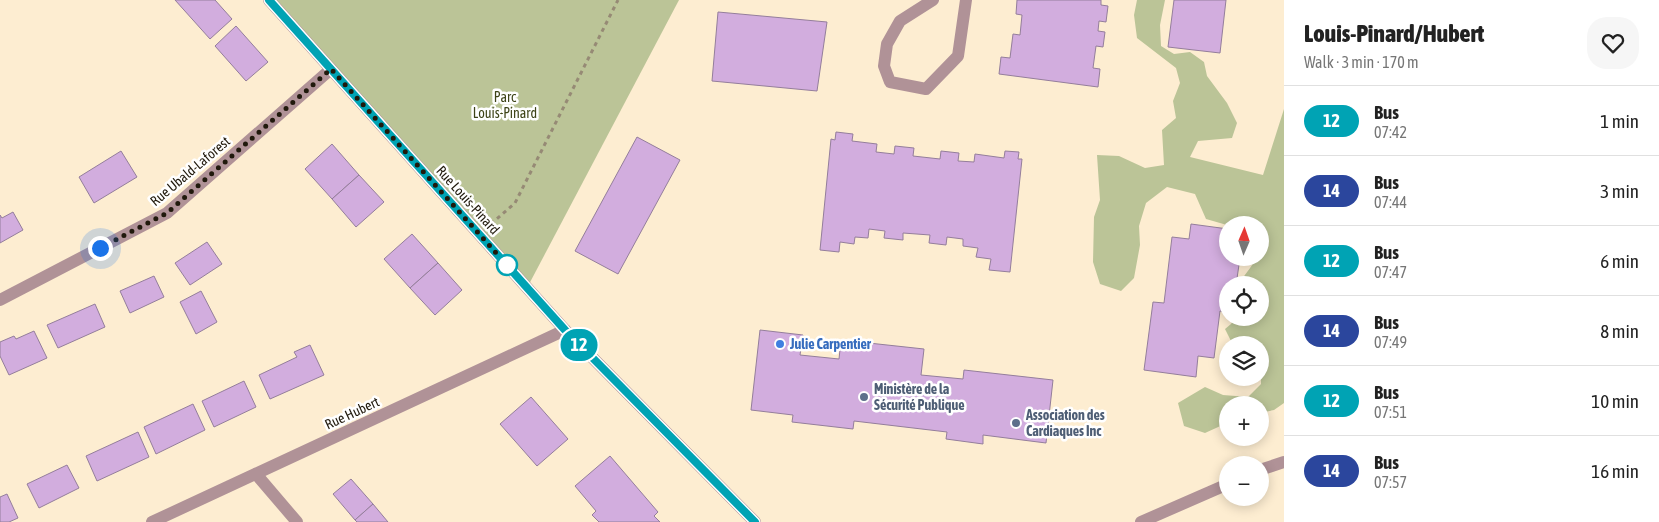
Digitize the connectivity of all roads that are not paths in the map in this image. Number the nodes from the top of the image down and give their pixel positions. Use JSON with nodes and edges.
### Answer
{"nodes":[{"id":1,"x":269,"y":0,"type":"edge"},
{"id":2,"x":933,"y":0,"type":"edge"},
{"id":3,"x":966,"y":0,"type":"edge"},
{"id":4,"x":331,"y":69,"type":"junction"},
{"id":5,"x":0,"y":300,"type":"edge"},
{"id":6,"x":565,"y":330,"type":"junction"},
{"id":7,"x":1284,"y":462,"type":"edge"},
{"id":8,"x":1269,"y":467,"type":"edge"},
{"id":9,"x":256,"y":474,"type":"junction"},
{"id":10,"x":1219,"y":488,"type":"edge"},
{"id":11,"x":152,"y":522,"type":"edge"},
{"id":12,"x":297,"y":522,"type":"edge"},
{"id":13,"x":755,"y":522,"type":"edge"},
{"id":14,"x":1142,"y":522,"type":"edge"}],
"edges":[{"from":1,"to":4,"type":"street","name":"Rue Louis-Pinard"},
{"from":2,"to":3,"type":"street"},
{"from":4,"to":5,"type":"street","name":"Rue Ubald-Laforest"},
{"from":4,"to":6,"type":"street","name":"Rue Louis-Pinard"},
{"from":6,"to":9,"type":"street","name":"Rue Hubert"},
{"from":6,"to":13,"type":"street","name":"Rue Louis-Pinard"},
{"from":7,"to":8,"type":"street"},
{"from":9,"to":11,"type":"street","name":"Rue Hubert"},
{"from":9,"to":12,"type":"street"},
{"from":10,"to":14,"type":"street"}]}
